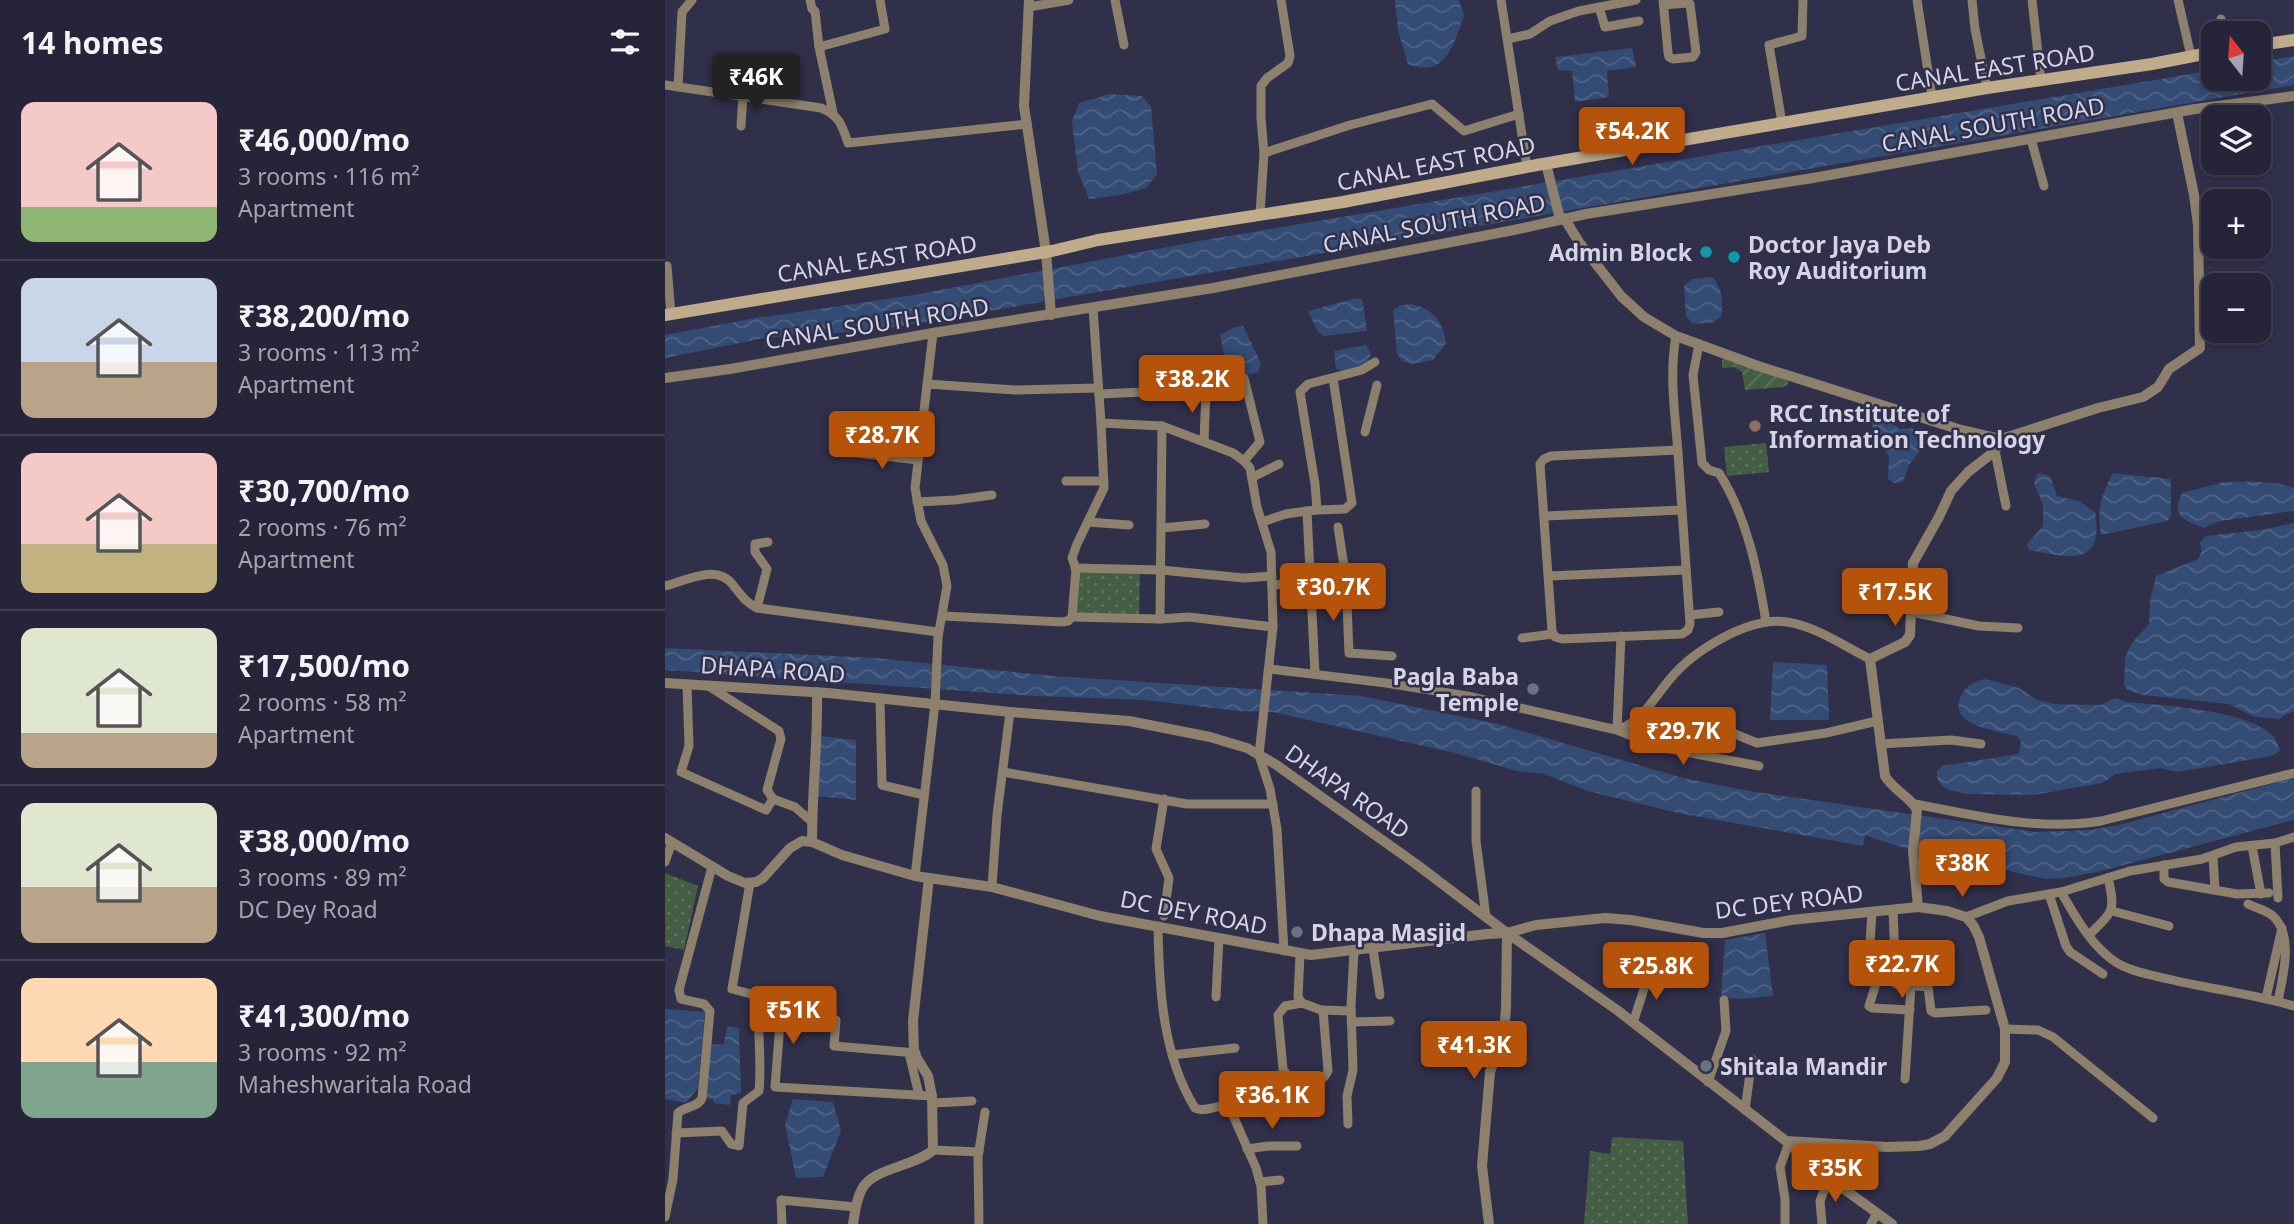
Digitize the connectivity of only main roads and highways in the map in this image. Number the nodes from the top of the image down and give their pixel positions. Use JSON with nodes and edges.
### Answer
{"nodes":[{"id":1,"x":2294,"y":40,"type":"edge"},
{"id":2,"x":2271,"y":43,"type":"edge"},
{"id":3,"x":2201,"y":54,"type":"edge"},
{"id":4,"x":668,"y":314,"type":"edge"}],
"edges":[{"from":1,"to":2,"type":"main road"},
{"from":3,"to":4,"type":"main road","name":"CANAL EAST ROAD"}]}
